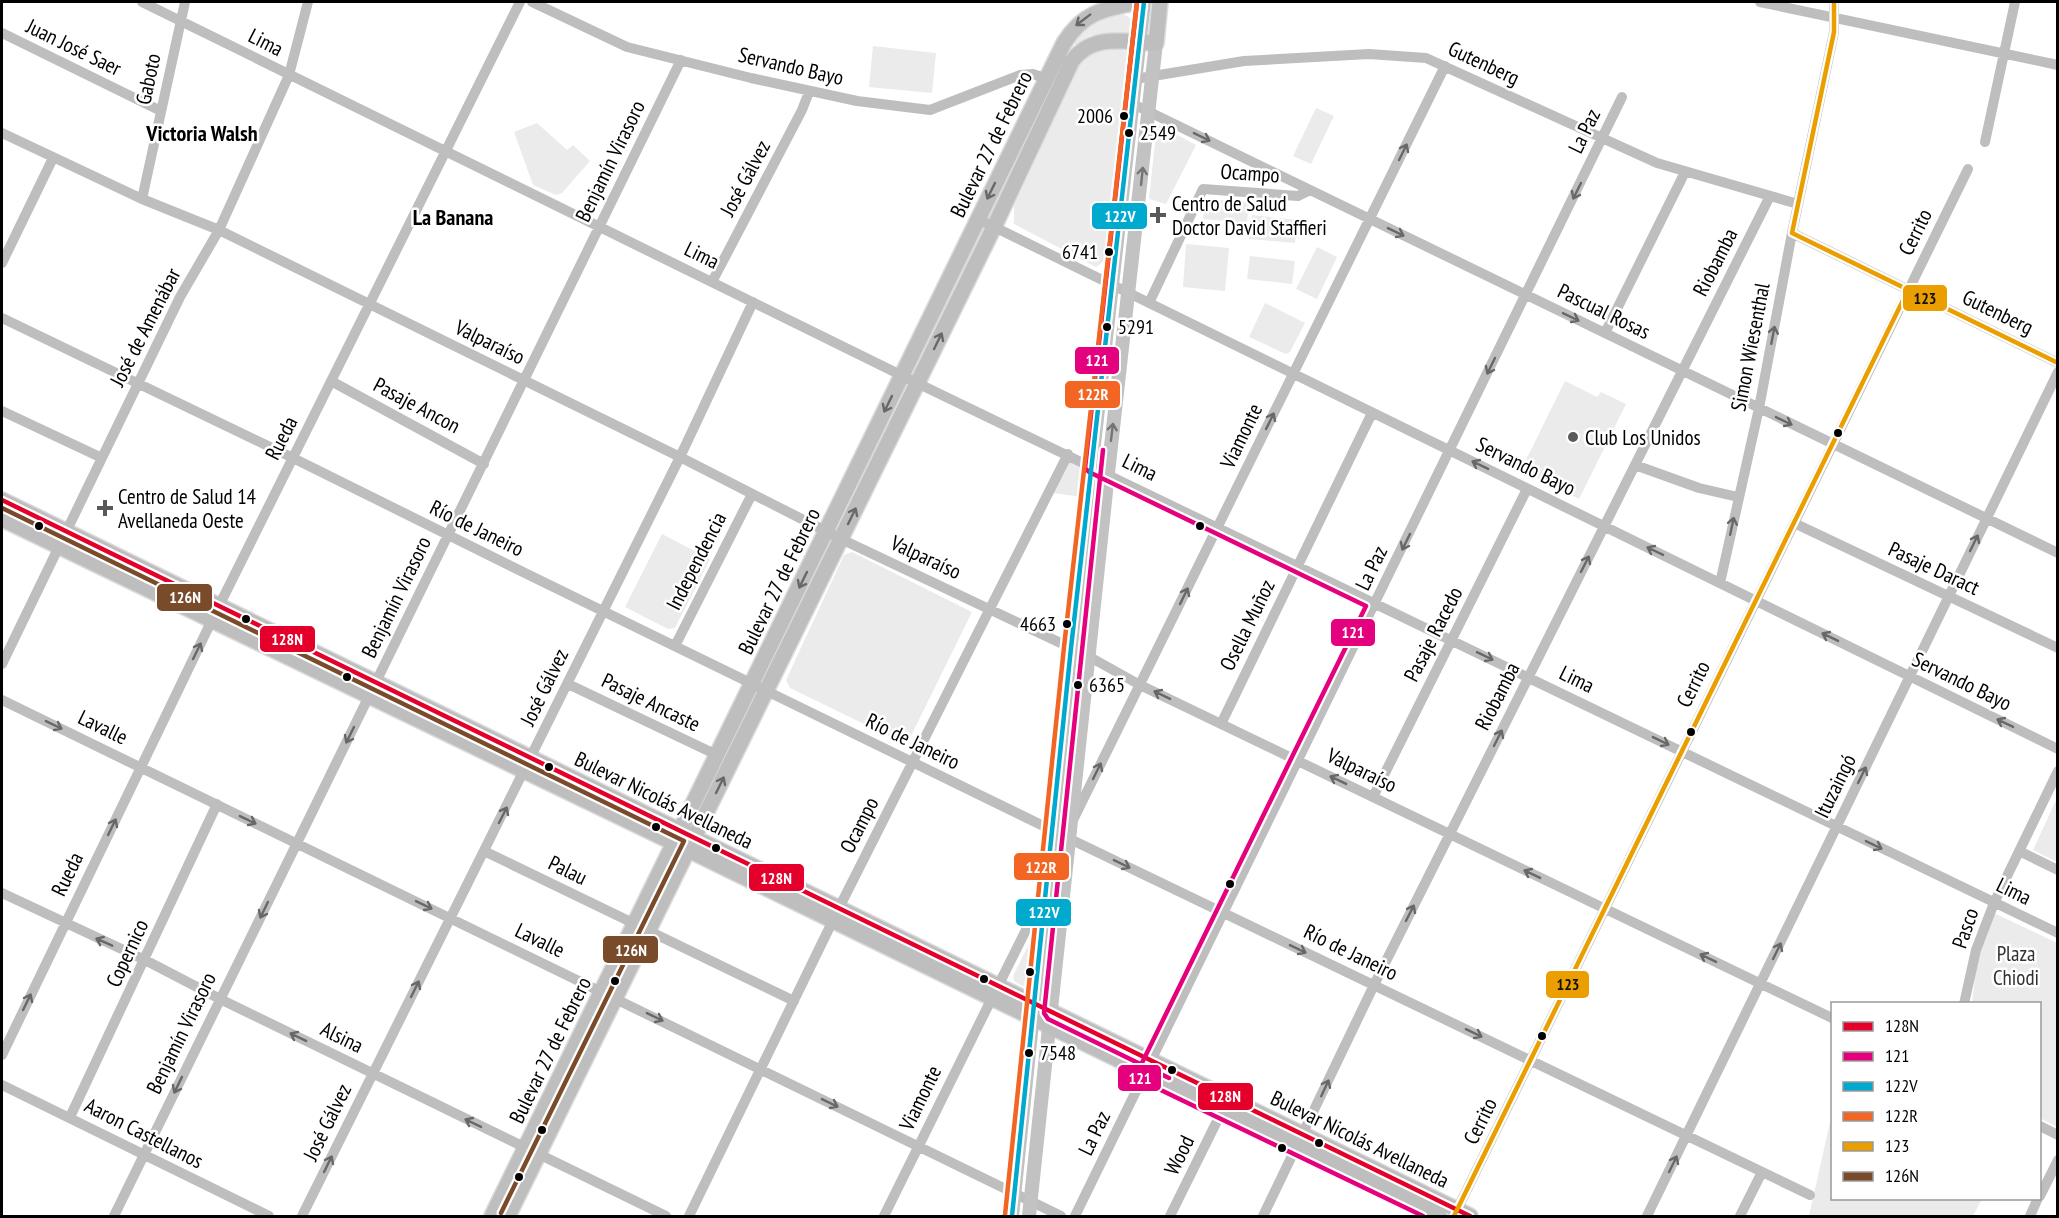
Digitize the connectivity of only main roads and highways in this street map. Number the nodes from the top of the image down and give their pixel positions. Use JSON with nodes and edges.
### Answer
{"nodes":[{"id":1,"x":1138,"y":2,"type":"edge"},
{"id":2,"x":1144,"y":2,"type":"edge"},
{"id":3,"x":1160,"y":2,"type":"edge"},
{"id":4,"x":1139,"y":42,"type":"junction"},
{"id":5,"x":1156,"y":42,"type":"junction"},
{"id":6,"x":2,"y":500,"type":"edge"},
{"id":7,"x":2,"y":519,"type":"edge"},
{"id":8,"x":373,"y":689,"type":"junction"},
{"id":9,"x":684,"y":841,"type":"junction"},
{"id":10,"x":1034,"y":1011,"type":"junction"},
{"id":11,"x":1050,"y":1019,"type":"junction"},
{"id":12,"x":1148,"y":1067,"type":"junction"},
{"id":13,"x":1300,"y":1141,"type":"junction"},
{"id":14,"x":532,"y":1151,"type":"junction"},
{"id":15,"x":1460,"y":1214,"type":"edge"},
{"id":16,"x":492,"y":1216,"type":"edge"},
{"id":17,"x":508,"y":1216,"type":"edge"},
{"id":18,"x":1012,"y":1216,"type":"edge"},
{"id":19,"x":1029,"y":1216,"type":"edge"},
{"id":20,"x":1439,"y":1216,"type":"edge"}],
"edges":[{"from":1,"to":9,"type":"main road","name":"Bulevar 27 de Febrero","one_way":true},
{"from":2,"to":4,"type":"main road"},
{"from":3,"to":5,"type":"main road"},
{"from":4,"to":5,"type":"main road","name":"Bulevar 27 de Febrero"},
{"from":9,"to":4,"type":"main road","name":"Bulevar 27 de Febrero","one_way":true},
{"from":4,"to":10,"type":"main road"},
{"from":11,"to":5,"type":"main road","one_way":true},
{"from":6,"to":8,"type":"main road","name":"Bulevar Nicolás Avellaneda"},
{"from":7,"to":8,"type":"main road","name":"Bulevar Nicolás Avellaneda"},
{"from":8,"to":9,"type":"main road","name":"Bulevar Nicolás Avellaneda"},
{"from":9,"to":10,"type":"main road","name":"Bulevar Nicolás Avellaneda"},
{"from":9,"to":14,"type":"main road","name":"Bulevar 27 de Febrero"},
{"from":10,"to":11,"type":"main road","name":"Bulevar Nicolás Avellaneda"},
{"from":10,"to":18,"type":"main road"},
{"from":11,"to":12,"type":"main road","name":"Bulevar Nicolás Avellaneda"},
{"from":11,"to":19,"type":"main road"},
{"from":12,"to":13,"type":"main road","name":"Bulevar Nicolás Avellaneda"},
{"from":12,"to":13,"type":"main road","name":"Bulevar Nicolás Avellaneda"},
{"from":13,"to":15,"type":"main road","name":"Bulevar Nicolás Avellaneda"},
{"from":13,"to":20,"type":"main road","name":"Bulevar Nicolás Avellaneda"},
{"from":14,"to":16,"type":"main road","name":"Bulevar 27 de Febrero"},
{"from":14,"to":17,"type":"main road","name":"Bulevar 27 de Febrero"}]}
